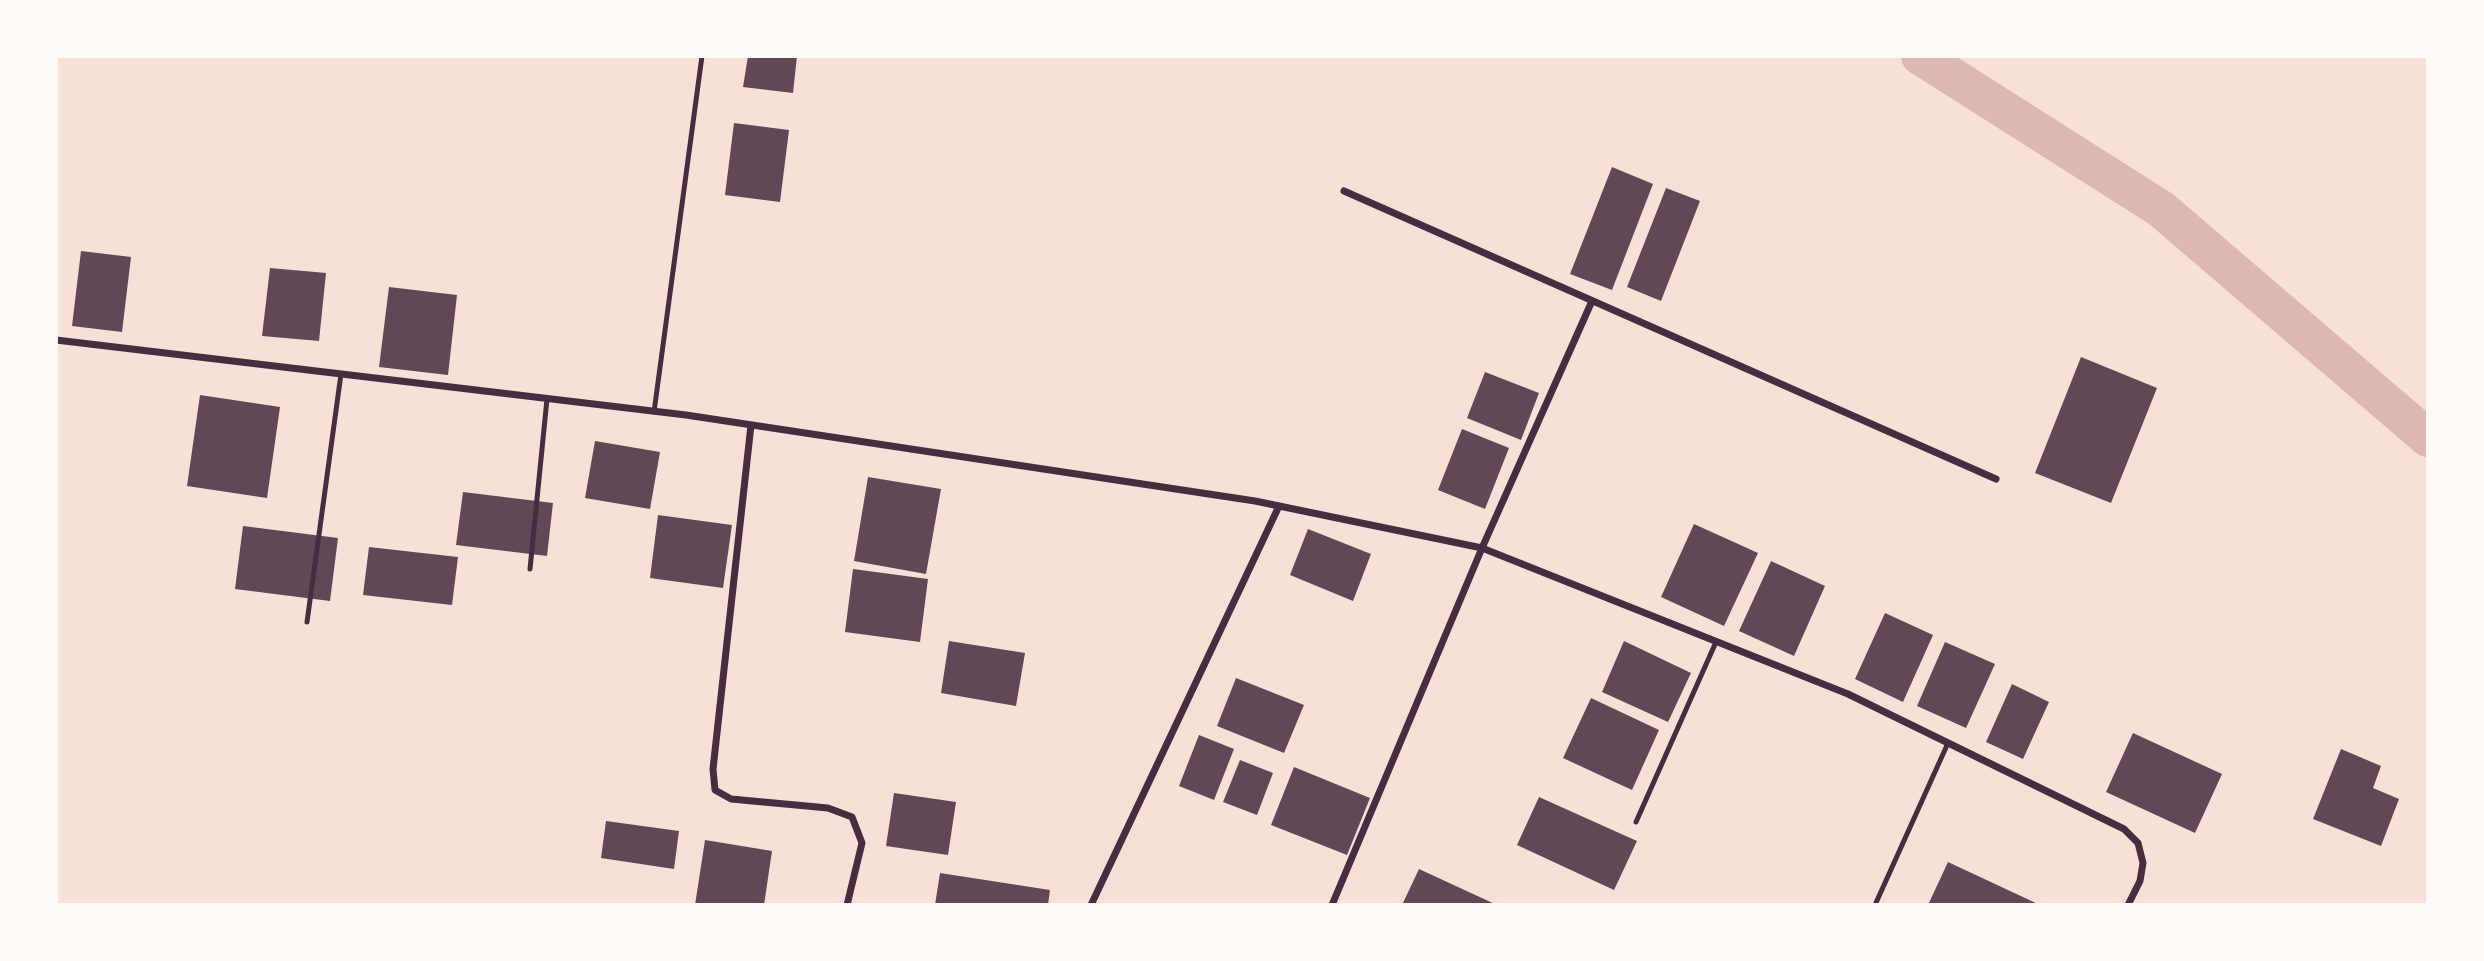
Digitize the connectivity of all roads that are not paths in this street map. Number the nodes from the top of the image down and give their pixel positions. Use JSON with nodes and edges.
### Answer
{"nodes":[{"id":1,"x":702,"y":56,"type":"edge"},
{"id":2,"x":1344,"y":191,"type":"dead end"},
{"id":3,"x":1592,"y":301,"type":"junction"},
{"id":4,"x":56,"y":340,"type":"edge"},
{"id":5,"x":341,"y":374,"type":"junction"},
{"id":6,"x":547,"y":398,"type":"junction"},
{"id":7,"x":654,"y":412,"type":"junction"},
{"id":8,"x":751,"y":425,"type":"junction"},
{"id":9,"x":1996,"y":479,"type":"dead end"},
{"id":10,"x":1279,"y":506,"type":"junction"},
{"id":11,"x":1482,"y":548,"type":"junction"},
{"id":12,"x":530,"y":569,"type":"dead end"},
{"id":13,"x":307,"y":622,"type":"dead end"},
{"id":14,"x":1716,"y":642,"type":"junction"},
{"id":15,"x":1948,"y":743,"type":"junction"},
{"id":16,"x":1636,"y":822,"type":"dead end"},
{"id":17,"x":847,"y":905,"type":"edge"},
{"id":18,"x":1091,"y":905,"type":"edge"},
{"id":19,"x":1332,"y":905,"type":"edge"},
{"id":20,"x":1875,"y":905,"type":"edge"},
{"id":21,"x":2128,"y":905,"type":"edge"}],
"edges":[{"from":1,"to":7,"type":"lane"},
{"from":2,"to":3,"type":"street"},
{"from":3,"to":9,"type":"street"},
{"from":3,"to":11,"type":"street"},
{"from":4,"to":5,"type":"street"},
{"from":5,"to":6,"type":"street"},
{"from":5,"to":13,"type":"lane"},
{"from":6,"to":7,"type":"street"},
{"from":6,"to":12,"type":"lane"},
{"from":7,"to":8,"type":"street"},
{"from":8,"to":10,"type":"street"},
{"from":8,"to":17,"type":"street"},
{"from":10,"to":11,"type":"street"},
{"from":10,"to":18,"type":"street"},
{"from":11,"to":14,"type":"street"},
{"from":11,"to":19,"type":"street"},
{"from":14,"to":15,"type":"street"},
{"from":14,"to":16,"type":"lane"},
{"from":15,"to":20,"type":"lane"},
{"from":15,"to":21,"type":"street"}]}
